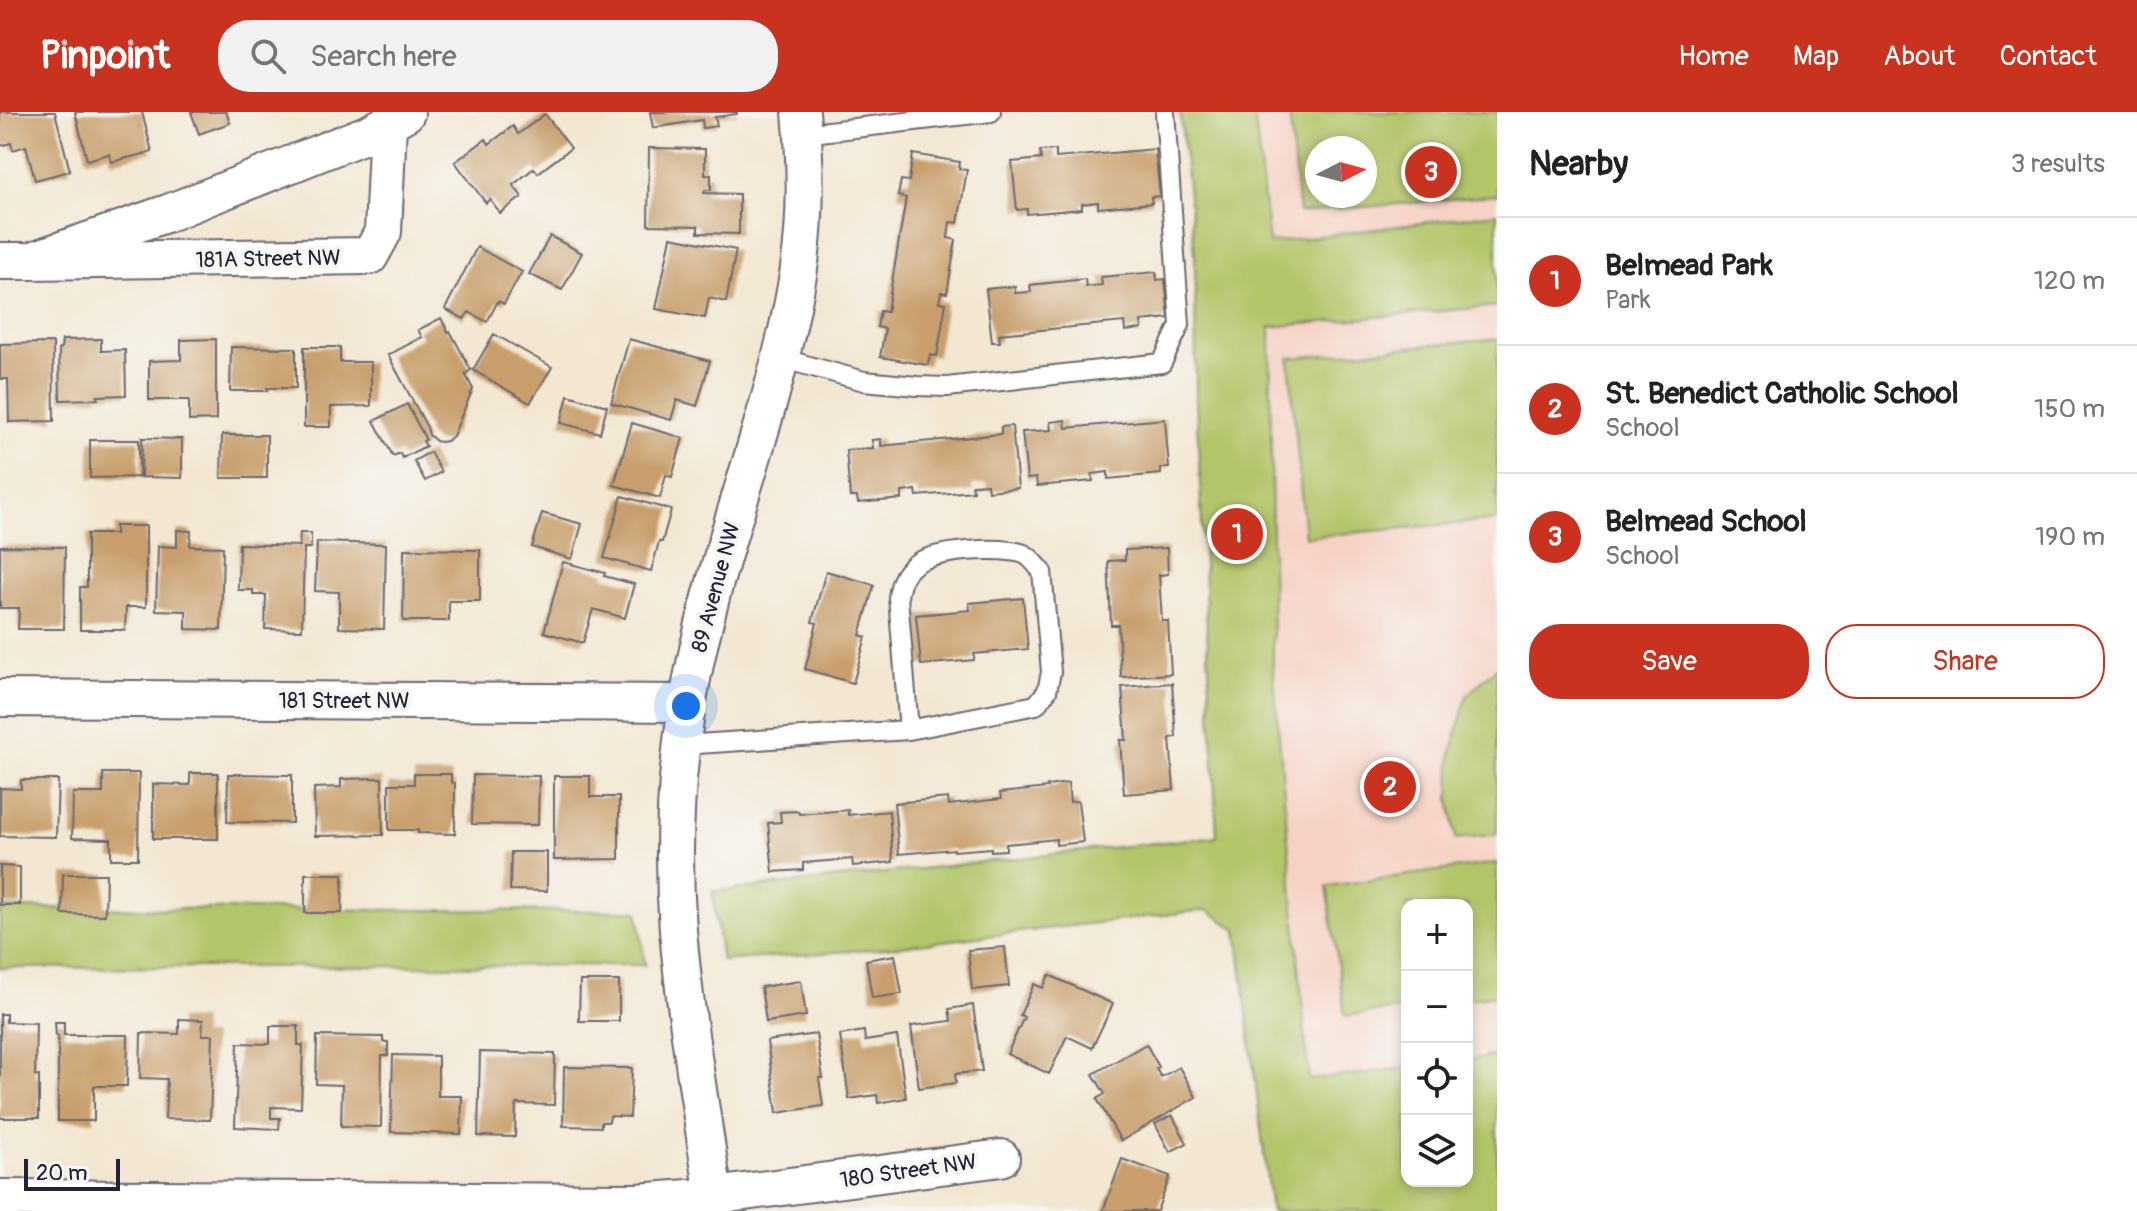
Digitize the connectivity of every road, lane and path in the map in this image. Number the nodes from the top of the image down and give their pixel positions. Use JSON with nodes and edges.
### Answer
{"nodes":[{"id":1,"x":991,"y":112,"type":"edge"},
{"id":2,"x":1165,"y":112,"type":"edge"},
{"id":3,"x":398,"y":118,"type":"edge"},
{"id":4,"x":802,"y":123,"type":"edge"},
{"id":5,"x":15,"y":261,"type":"edge"},
{"id":6,"x":780,"y":358,"type":"junction"},
{"id":7,"x":0,"y":698,"type":"edge"},
{"id":8,"x":687,"y":703,"type":"junction"},
{"id":9,"x":909,"y":730,"type":"junction"},
{"id":10,"x":682,"y":745,"type":"junction"},
{"id":11,"x":1001,"y":1158,"type":"dead end"},
{"id":12,"x":0,"y":1198,"type":"edge"},
{"id":13,"x":715,"y":1204,"type":"edge"},
{"id":14,"x":307,"y":1206,"type":"edge"}],
"edges":[{"from":1,"to":4,"type":"lane"},
{"from":2,"to":6,"type":"lane"},
{"from":3,"to":5,"type":"street","name":"181A Street NW"},
{"from":3,"to":5,"type":"street","name":"181A Street NW"},
{"from":4,"to":6,"type":"street","name":"89 Avenue NW"},
{"from":6,"to":8,"type":"street","name":"89 Avenue NW"},
{"from":7,"to":8,"type":"street","name":"181 Street NW"},
{"from":8,"to":10,"type":"street","name":"89 Avenue NW"},
{"from":9,"to":9,"type":"lane"},
{"from":9,"to":10,"type":"lane"},
{"from":10,"to":13,"type":"street","name":"89 Avenue NW"},
{"from":11,"to":13,"type":"street","name":"180 Street NW"},
{"from":12,"to":14,"type":"street","name":"180 Street NW"},
{"from":13,"to":14,"type":"street","name":"180 Street NW"}]}
